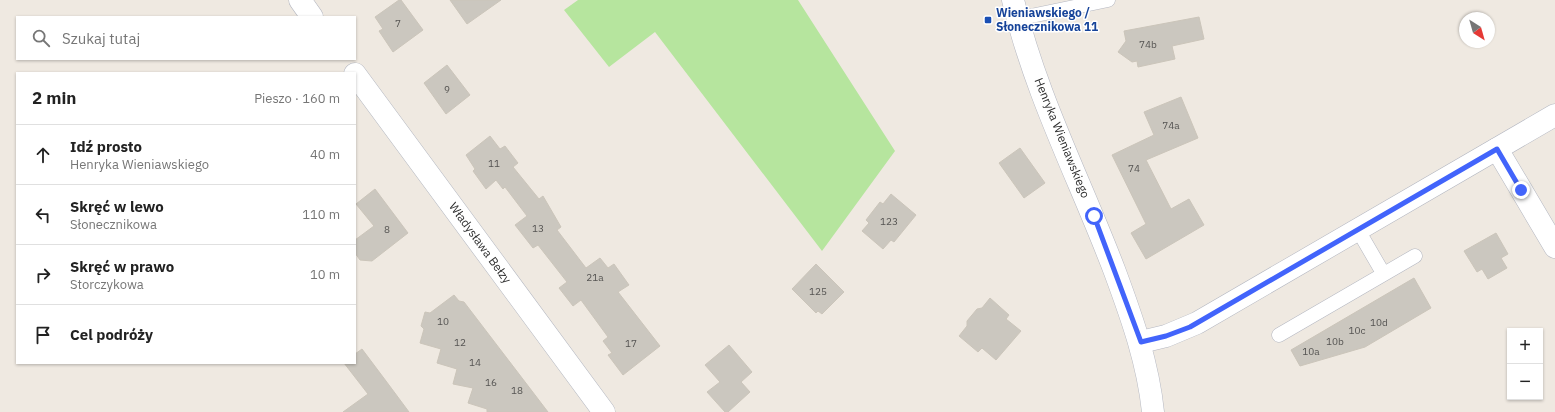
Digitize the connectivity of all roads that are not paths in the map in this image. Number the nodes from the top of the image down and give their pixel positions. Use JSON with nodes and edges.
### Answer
{"nodes":[{"id":1,"x":300,"y":0,"type":"edge"},
{"id":2,"x":1108,"y":0,"type":"edge"},
{"id":3,"x":1015,"y":10,"type":"edge"},
{"id":4,"x":311,"y":16,"type":"edge"},
{"id":5,"x":345,"y":60,"type":"edge"},
{"id":6,"x":353,"y":72,"type":"edge"},
{"id":7,"x":356,"y":77,"type":"edge"},
{"id":8,"x":1555,"y":115,"type":"edge"},
{"id":9,"x":1497,"y":149,"type":"junction"},
{"id":10,"x":1358,"y":230,"type":"junction"},
{"id":11,"x":1555,"y":247,"type":"edge"},
{"id":12,"x":1415,"y":256,"type":"dead end"},
{"id":13,"x":1383,"y":273,"type":"junction"},
{"id":14,"x":1279,"y":335,"type":"dead end"},
{"id":15,"x":1141,"y":342,"type":"junction"},
{"id":16,"x":604,"y":412,"type":"edge"},
{"id":17,"x":1153,"y":412,"type":"edge"}],
"edges":[{"from":1,"to":4,"type":"street"},
{"from":2,"to":3,"type":"lane"},
{"from":3,"to":15,"type":"street","name":"Henryka Wieniawskiego"},
{"from":5,"to":6,"type":"street","name":"Władysława Bełzy"},
{"from":7,"to":16,"type":"street","name":"Władysława Bełzy"},
{"from":8,"to":9,"type":"street"},
{"from":9,"to":10,"type":"street"},
{"from":9,"to":11,"type":"street"},
{"from":10,"to":13,"type":"lane"},
{"from":10,"to":15,"type":"street"},
{"from":12,"to":13,"type":"lane"},
{"from":13,"to":14,"type":"lane"},
{"from":15,"to":17,"type":"street","name":"Henryka Wieniawskiego"}]}
